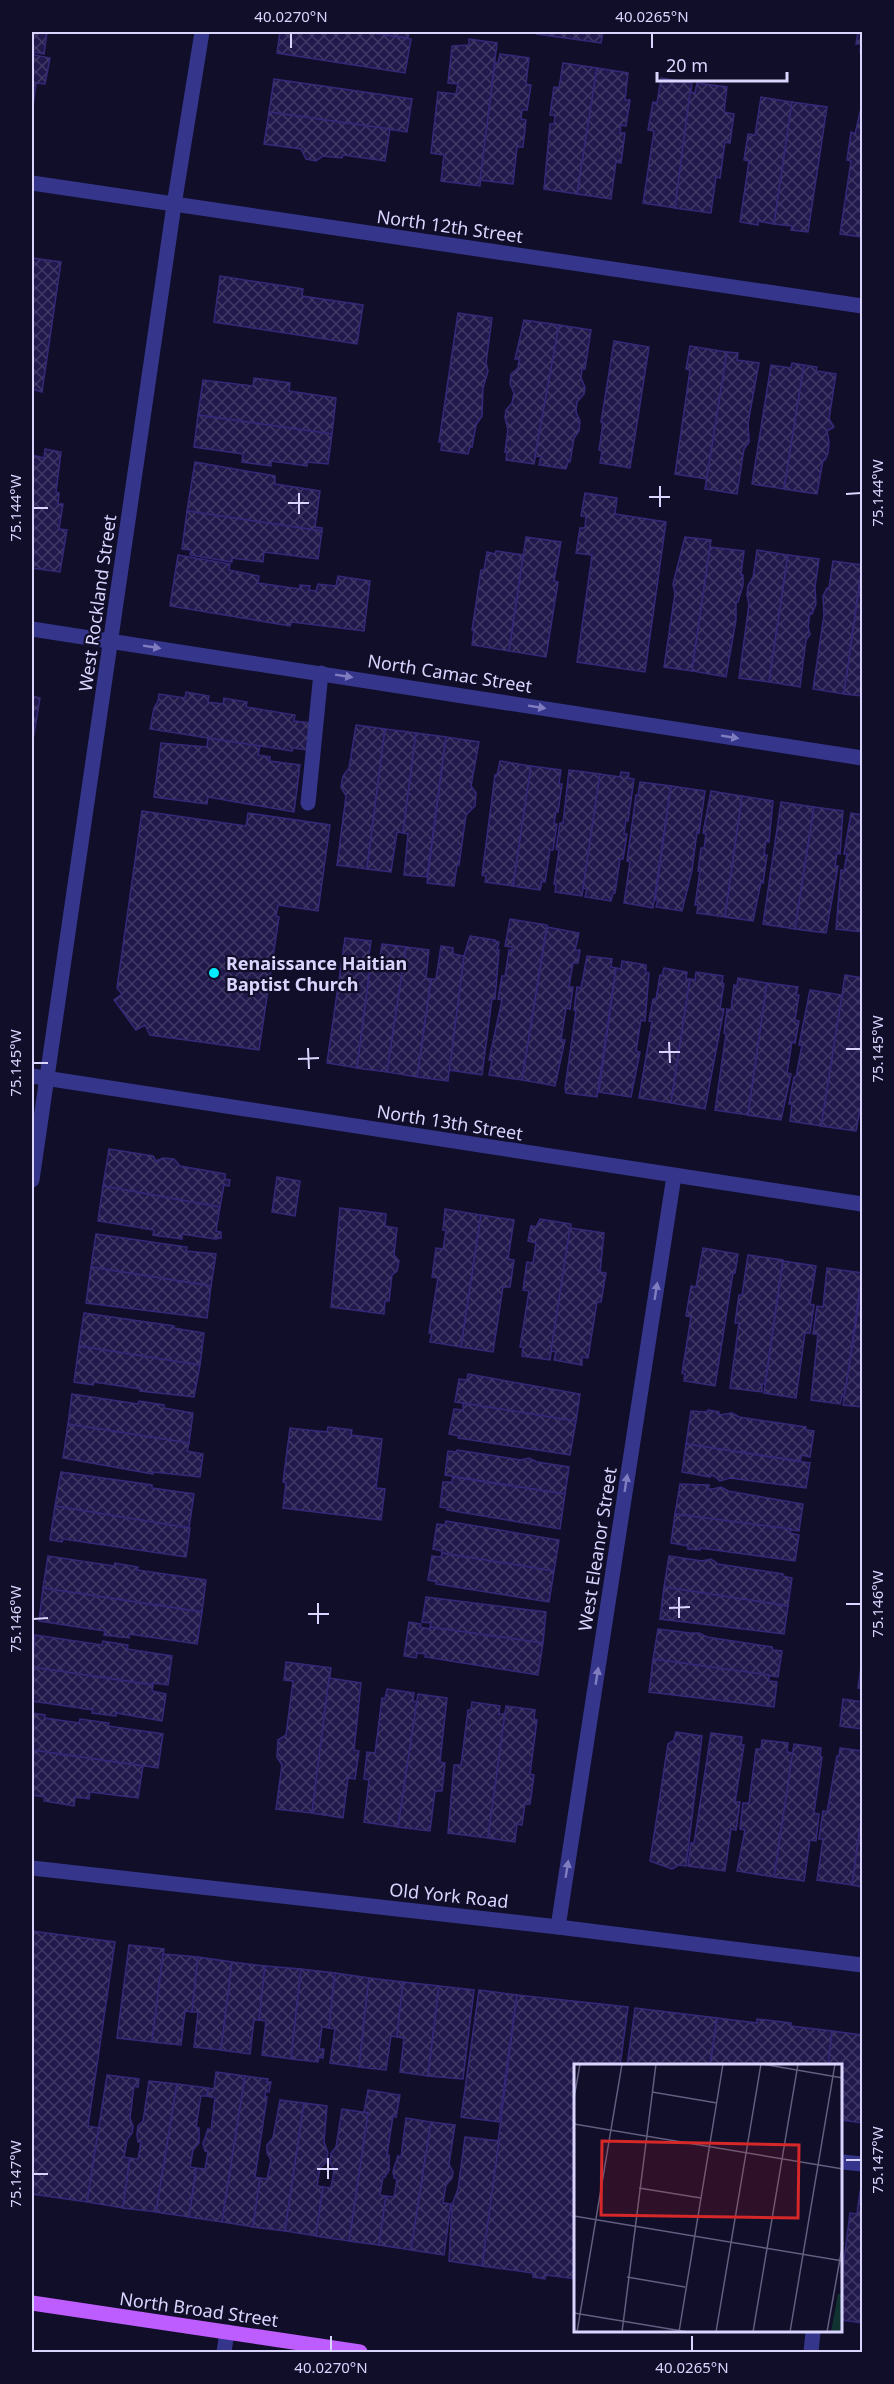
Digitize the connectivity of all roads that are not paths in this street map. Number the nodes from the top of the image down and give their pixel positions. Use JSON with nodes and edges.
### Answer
{"nodes":[{"id":1,"x":202,"y":32,"type":"edge"},
{"id":2,"x":32,"y":183,"type":"edge"},
{"id":3,"x":174,"y":205,"type":"junction"},
{"id":4,"x":862,"y":306,"type":"edge"},
{"id":5,"x":32,"y":629,"type":"edge"},
{"id":6,"x":111,"y":641,"type":"junction"},
{"id":7,"x":321,"y":673,"type":"junction"},
{"id":8,"x":862,"y":758,"type":"edge"},
{"id":9,"x":308,"y":804,"type":"dead end"},
{"id":10,"x":32,"y":1076,"type":"edge"},
{"id":11,"x":47,"y":1078,"type":"junction"},
{"id":12,"x":674,"y":1176,"type":"junction"},
{"id":13,"x":32,"y":1180,"type":"edge"},
{"id":14,"x":862,"y":1204,"type":"edge"},
{"id":15,"x":32,"y":1868,"type":"edge"},
{"id":16,"x":558,"y":1927,"type":"junction"},
{"id":17,"x":862,"y":1965,"type":"edge"},
{"id":18,"x":843,"y":2162,"type":"edge"},
{"id":19,"x":862,"y":2164,"type":"edge"},
{"id":20,"x":32,"y":2303,"type":"edge"},
{"id":21,"x":227,"y":2332,"type":"junction"},
{"id":22,"x":813,"y":2333,"type":"edge"},
{"id":23,"x":224,"y":2352,"type":"edge"},
{"id":24,"x":360,"y":2352,"type":"edge"},
{"id":25,"x":811,"y":2352,"type":"edge"}],
"edges":[{"from":1,"to":3,"type":"street","name":"West Rockland Street"},
{"from":2,"to":3,"type":"street","name":"North 12th Street"},
{"from":3,"to":4,"type":"street","name":"North 12th Street"},
{"from":3,"to":6,"type":"street","name":"West Rockland Street"},
{"from":5,"to":6,"type":"street","name":"North Camac Street"},
{"from":6,"to":7,"type":"street","name":"North Camac Street","one_way":true},
{"from":6,"to":11,"type":"street","name":"West Rockland Street"},
{"from":7,"to":8,"type":"street","name":"North Camac Street","one_way":true},
{"from":7,"to":9,"type":"street"},
{"from":10,"to":11,"type":"street","name":"North 13th Street"},
{"from":11,"to":12,"type":"street","name":"North 13th Street"},
{"from":11,"to":13,"type":"street","name":"West Rockland Street"},
{"from":12,"to":14,"type":"street","name":"North 13th Street"},
{"from":16,"to":12,"type":"street","name":"West Eleanor Street","one_way":true},
{"from":15,"to":16,"type":"street","name":"Old York Road"},
{"from":16,"to":17,"type":"street","name":"Old York Road"},
{"from":18,"to":19,"type":"street"},
{"from":20,"to":21,"type":"main road","name":"North Broad Street"},
{"from":21,"to":23,"type":"street"},
{"from":21,"to":24,"type":"main road","name":"North Broad Street"},
{"from":22,"to":25,"type":"street"}]}
